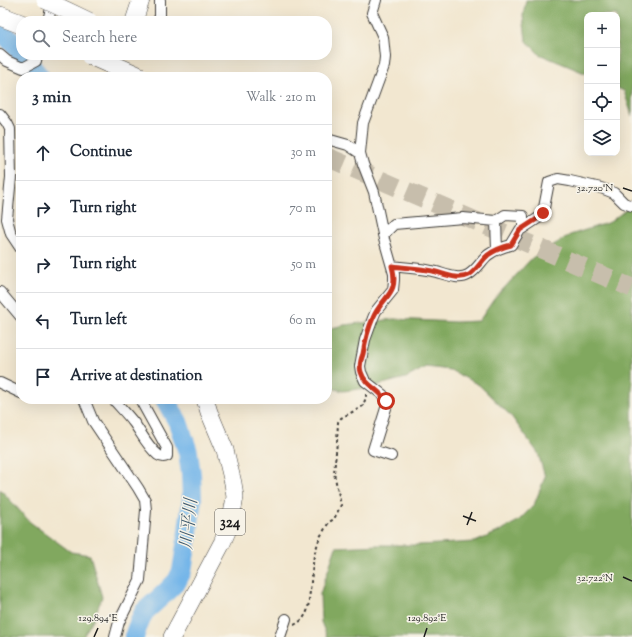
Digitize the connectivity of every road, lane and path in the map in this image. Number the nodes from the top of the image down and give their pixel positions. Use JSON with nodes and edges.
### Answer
{"nodes":[{"id":1,"x":45,"y":0,"type":"edge"},
{"id":2,"x":54,"y":0,"type":"edge"},
{"id":3,"x":141,"y":0,"type":"edge"},
{"id":4,"x":160,"y":0,"type":"edge"},
{"id":5,"x":376,"y":0,"type":"edge"},
{"id":6,"x":0,"y":16,"type":"edge"},
{"id":7,"x":49,"y":16,"type":"edge"},
{"id":8,"x":79,"y":16,"type":"edge"},
{"id":9,"x":136,"y":16,"type":"edge"},
{"id":10,"x":160,"y":16,"type":"edge"},
{"id":11,"x":16,"y":22,"type":"edge"},
{"id":12,"x":0,"y":55,"type":"edge"},
{"id":13,"x":36,"y":60,"type":"edge"},
{"id":14,"x":101,"y":60,"type":"edge"},
{"id":15,"x":121,"y":60,"type":"edge"},
{"id":16,"x":119,"y":72,"type":"edge"},
{"id":17,"x":129,"y":72,"type":"edge"},
{"id":18,"x":0,"y":114,"type":"edge"},
{"id":19,"x":332,"y":140,"type":"edge"},
{"id":20,"x":360,"y":154,"type":"junction"},
{"id":21,"x":632,"y":206,"type":"edge"},
{"id":22,"x":496,"y":221,"type":"junction"},
{"id":23,"x":523,"y":228,"type":"junction"},
{"id":24,"x":383,"y":235,"type":"junction"},
{"id":25,"x":16,"y":242,"type":"edge"},
{"id":26,"x":497,"y":250,"type":"junction"},
{"id":27,"x":392,"y":266,"type":"junction"},
{"id":28,"x":0,"y":292,"type":"edge"},
{"id":29,"x":16,"y":311,"type":"edge"},
{"id":30,"x":0,"y":383,"type":"edge"},
{"id":31,"x":16,"y":391,"type":"edge"},
{"id":32,"x":366,"y":393,"type":"dead end"},
{"id":33,"x":86,"y":404,"type":"edge"},
{"id":34,"x":117,"y":404,"type":"edge"},
{"id":35,"x":143,"y":404,"type":"edge"},
{"id":36,"x":207,"y":404,"type":"edge"},
{"id":37,"x":391,"y":456,"type":"dead end"},
{"id":38,"x":286,"y":619,"type":"dead end"},
{"id":39,"x":281,"y":634,"type":"edge"},
{"id":40,"x":115,"y":637,"type":"edge"},
{"id":41,"x":172,"y":637,"type":"edge"}],
"edges":[{"from":1,"to":8,"type":"highway","bridge":true},
{"from":2,"to":7,"type":"street"},
{"from":3,"to":9,"type":"highway"},
{"from":4,"to":10,"type":"street"},
{"from":5,"to":20,"type":"street"},
{"from":6,"to":11,"type":"highway"},
{"from":12,"to":13,"type":"street"},
{"from":14,"to":17,"type":"highway","bridge":true},
{"from":15,"to":16,"type":"highway"},
{"from":18,"to":25,"type":"street"},
{"from":19,"to":20,"type":"street"},
{"from":20,"to":24,"type":"street"},
{"from":21,"to":23,"type":"street"},
{"from":22,"to":23,"type":"street"},
{"from":22,"to":24,"type":"street"},
{"from":22,"to":26,"type":"street"},
{"from":23,"to":26,"type":"street"},
{"from":24,"to":27,"type":"street"},
{"from":26,"to":27,"type":"street"},
{"from":27,"to":37,"type":"street"},
{"from":28,"to":29,"type":"street"},
{"from":30,"to":31,"type":"street"},
{"from":32,"to":39,"type":"path"},
{"from":33,"to":40,"type":"street"},
{"from":34,"to":35,"type":"street"},
{"from":36,"to":41,"type":"highway","number":"324"},
{"from":38,"to":39,"type":"street"}]}
